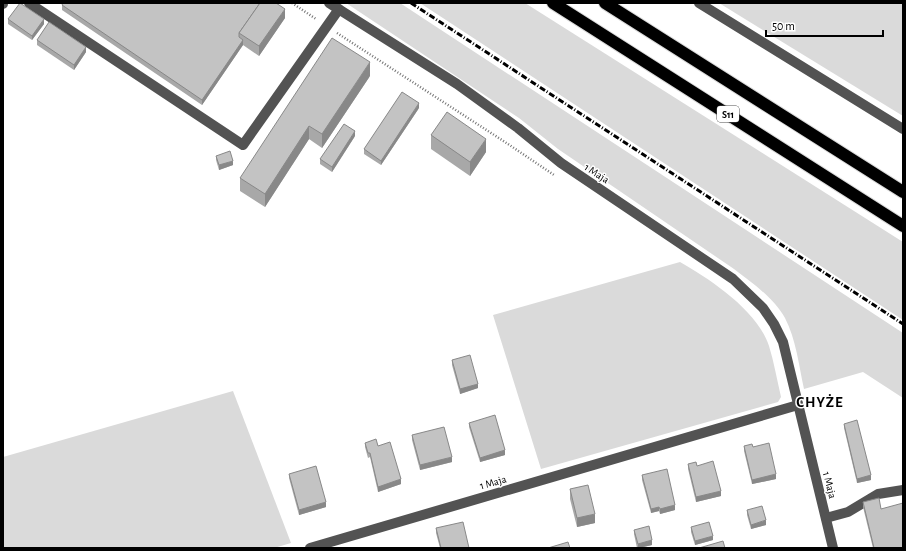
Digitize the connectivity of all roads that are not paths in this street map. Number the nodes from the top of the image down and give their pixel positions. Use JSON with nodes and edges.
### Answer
{"nodes":[{"id":1,"x":28,"y":3,"type":"edge"},
{"id":2,"x":329,"y":3,"type":"edge"},
{"id":3,"x":553,"y":3,"type":"edge"},
{"id":4,"x":605,"y":3,"type":"edge"},
{"id":5,"x":699,"y":3,"type":"edge"},
{"id":6,"x":339,"y":9,"type":"junction"},
{"id":7,"x":903,"y":129,"type":"edge"},
{"id":8,"x":903,"y":192,"type":"edge"},
{"id":9,"x":903,"y":226,"type":"edge"},
{"id":10,"x":798,"y":405,"type":"junction"},
{"id":11,"x":903,"y":490,"type":"edge"},
{"id":12,"x":826,"y":518,"type":"junction"},
{"id":13,"x":310,"y":548,"type":"edge"},
{"id":14,"x":833,"y":548,"type":"edge"}],
"edges":[{"from":1,"to":6,"type":"street"},
{"from":2,"to":6,"type":"street","name":"1 Maja"},
{"from":3,"to":9,"type":"highway","number":"S11"},
{"from":4,"to":8,"type":"highway","number":"S11"},
{"from":5,"to":7,"type":"street"},
{"from":6,"to":10,"type":"street","name":"1 Maja"},
{"from":10,"to":12,"type":"street","name":"1 Maja"},
{"from":10,"to":13,"type":"street","name":"1 Maja"},
{"from":11,"to":12,"type":"street"},
{"from":12,"to":14,"type":"street","name":"1 Maja"}]}
